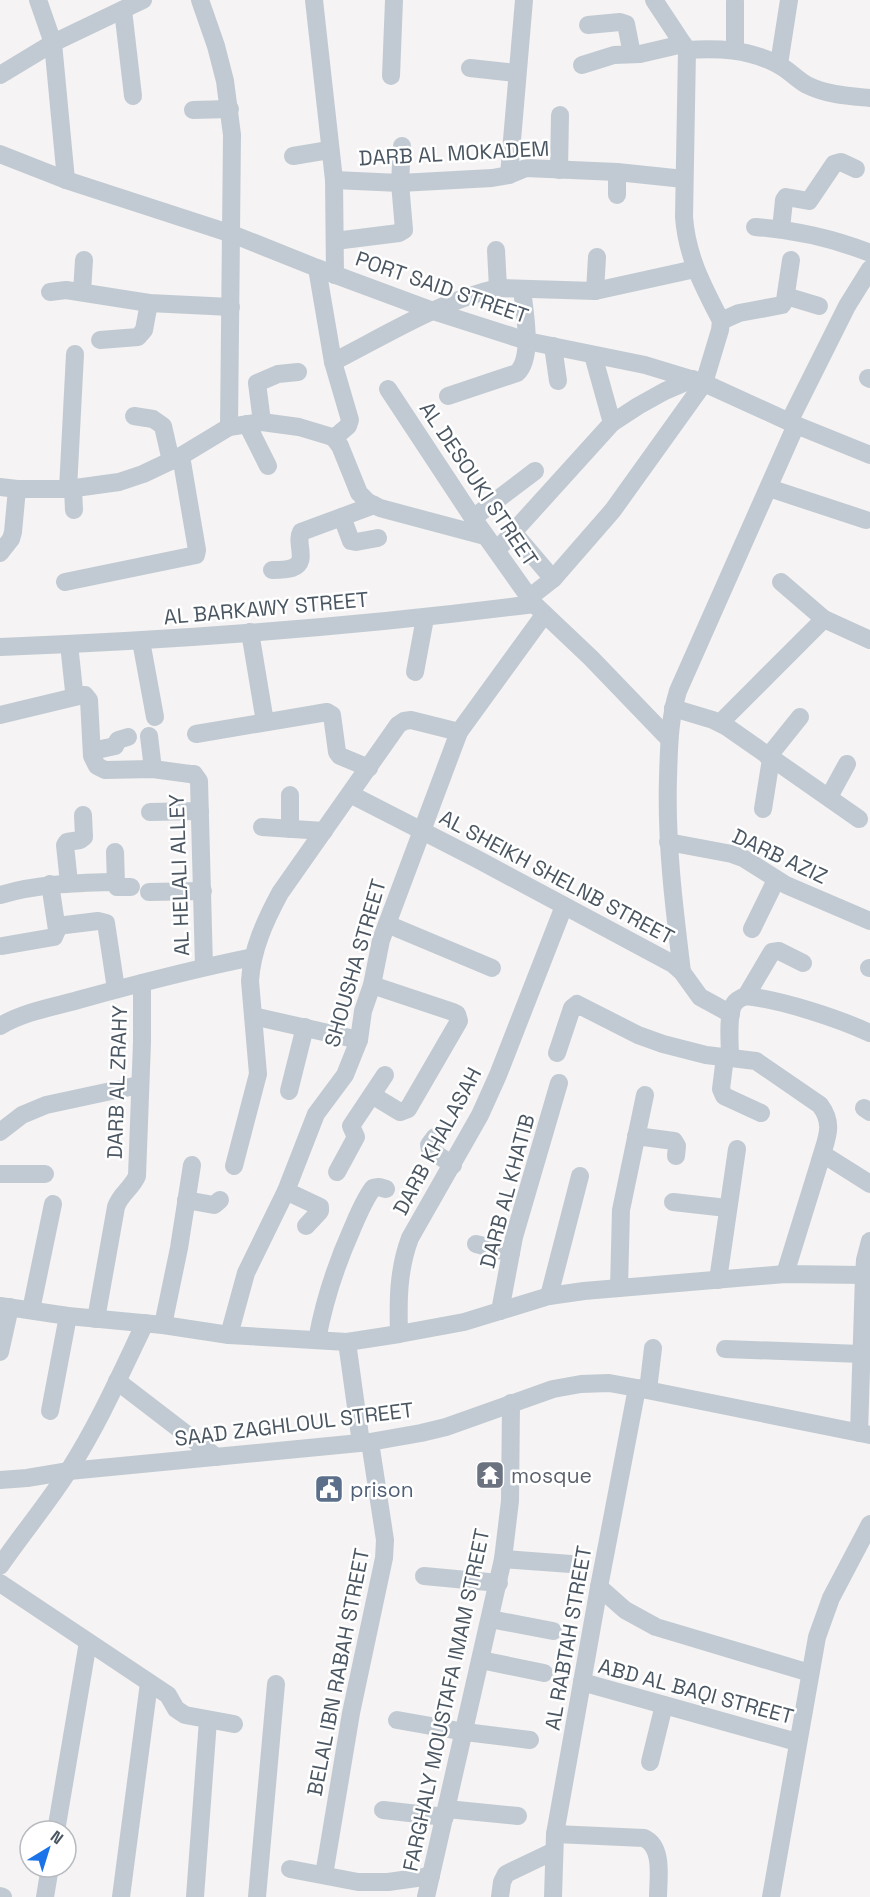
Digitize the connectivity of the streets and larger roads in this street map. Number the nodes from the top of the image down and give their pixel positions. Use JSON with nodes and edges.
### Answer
{"nodes":[{"id":1,"x":38,"y":0,"type":"edge"},
{"id":2,"x":143,"y":0,"type":"edge"},
{"id":3,"x":200,"y":0,"type":"edge"},
{"id":4,"x":314,"y":0,"type":"edge"},
{"id":5,"x":394,"y":0,"type":"edge"},
{"id":6,"x":524,"y":0,"type":"edge"},
{"id":7,"x":654,"y":0,"type":"edge"},
{"id":8,"x":789,"y":0,"type":"edge"},
{"id":9,"x":735,"y":3,"type":"dead end"},
{"id":10,"x":120,"y":7,"type":"edge"},
{"id":11,"x":588,"y":25,"type":"dead end"},
{"id":12,"x":53,"y":43,"type":"junction"},
{"id":13,"x":685,"y":47,"type":"junction"},
{"id":14,"x":735,"y":50,"type":"junction"},
{"id":15,"x":632,"y":54,"type":"junction"},
{"id":16,"x":779,"y":64,"type":"junction"},
{"id":17,"x":582,"y":65,"type":"dead end"},
{"id":18,"x":470,"y":68,"type":"dead end"},
{"id":19,"x":516,"y":74,"type":"junction"},
{"id":20,"x":0,"y":75,"type":"edge"},
{"id":21,"x":391,"y":76,"type":"dead end"},
{"id":22,"x":133,"y":96,"type":"dead end"},
{"id":23,"x":870,"y":98,"type":"edge"},
{"id":24,"x":230,"y":109,"type":"junction"},
{"id":25,"x":193,"y":110,"type":"dead end"},
{"id":26,"x":560,"y":115,"type":"dead end"},
{"id":27,"x":402,"y":146,"type":"dead end"},
{"id":28,"x":329,"y":150,"type":"junction"},
{"id":29,"x":0,"y":154,"type":"edge"},
{"id":30,"x":293,"y":156,"type":"dead end"},
{"id":31,"x":856,"y":169,"type":"dead end"},
{"id":32,"x":560,"y":171,"type":"junction"},
{"id":33,"x":617,"y":172,"type":"junction"},
{"id":34,"x":508,"y":175,"type":"junction"},
{"id":35,"x":684,"y":179,"type":"junction"},
{"id":36,"x":66,"y":180,"type":"junction"},
{"id":37,"x":334,"y":180,"type":"junction"},
{"id":38,"x":400,"y":183,"type":"junction"},
{"id":39,"x":617,"y":195,"type":"dead end"},
{"id":40,"x":755,"y":227,"type":"dead end"},
{"id":41,"x":781,"y":229,"type":"junction"},
{"id":42,"x":232,"y":234,"type":"junction"},
{"id":43,"x":335,"y":241,"type":"junction"},
{"id":44,"x":496,"y":250,"type":"dead end"},
{"id":45,"x":870,"y":253,"type":"edge"},
{"id":46,"x":597,"y":257,"type":"dead end"},
{"id":47,"x":84,"y":260,"type":"dead end"},
{"id":48,"x":791,"y":260,"type":"dead end"},
{"id":49,"x":317,"y":268,"type":"junction"},
{"id":50,"x":870,"y":268,"type":"edge"},
{"id":51,"x":695,"y":269,"type":"junction"},
{"id":52,"x":335,"y":275,"type":"junction"},
{"id":53,"x":498,"y":288,"type":"junction"},
{"id":54,"x":522,"y":289,"type":"junction"},
{"id":55,"x":595,"y":291,"type":"junction"},
{"id":56,"x":50,"y":292,"type":"dead end"},
{"id":57,"x":82,"y":292,"type":"junction"},
{"id":58,"x":786,"y":296,"type":"junction"},
{"id":59,"x":150,"y":303,"type":"junction"},
{"id":60,"x":819,"y":306,"type":"dead end"},
{"id":61,"x":231,"y":307,"type":"junction"},
{"id":62,"x":433,"y":311,"type":"junction"},
{"id":63,"x":720,"y":321,"type":"junction"},
{"id":64,"x":100,"y":340,"type":"dead end"},
{"id":65,"x":527,"y":340,"type":"junction"},
{"id":66,"x":554,"y":346,"type":"junction"},
{"id":67,"x":75,"y":354,"type":"dead end"},
{"id":68,"x":593,"y":355,"type":"junction"},
{"id":69,"x":333,"y":362,"type":"junction"},
{"id":70,"x":298,"y":372,"type":"dead end"},
{"id":71,"x":558,"y":381,"type":"dead end"},
{"id":72,"x":699,"y":381,"type":"junction"},
{"id":73,"x":388,"y":389,"type":"dead end"},
{"id":74,"x":448,"y":396,"type":"dead end"},
{"id":75,"x":134,"y":416,"type":"dead end"},
{"id":76,"x":612,"y":423,"type":"junction"},
{"id":77,"x":793,"y":424,"type":"junction"},
{"id":78,"x":246,"y":425,"type":"junction"},
{"id":79,"x":334,"y":438,"type":"junction"},
{"id":80,"x":870,"y":455,"type":"edge"},
{"id":81,"x":176,"y":459,"type":"junction"},
{"id":82,"x":268,"y":466,"type":"dead end"},
{"id":83,"x":535,"y":471,"type":"dead end"},
{"id":84,"x":8,"y":488,"type":"edge"},
{"id":85,"x":769,"y":488,"type":"junction"},
{"id":86,"x":71,"y":489,"type":"junction"},
{"id":87,"x":374,"y":505,"type":"junction"},
{"id":88,"x":74,"y":510,"type":"dead end"},
{"id":89,"x":342,"y":517,"type":"junction"},
{"id":90,"x":473,"y":518,"type":"junction"},
{"id":91,"x":866,"y":520,"type":"dead end"},
{"id":92,"x":513,"y":532,"type":"junction"},
{"id":93,"x":485,"y":536,"type":"junction"},
{"id":94,"x":378,"y":538,"type":"dead end"},
{"id":95,"x":496,"y":550,"type":"junction"},
{"id":96,"x":0,"y":553,"type":"edge"},
{"id":97,"x":272,"y":570,"type":"dead end"},
{"id":98,"x":553,"y":579,"type":"junction"},
{"id":99,"x":65,"y":582,"type":"dead end"},
{"id":100,"x":781,"y":582,"type":"dead end"},
{"id":101,"x":536,"y":605,"type":"junction"},
{"id":102,"x":425,"y":618,"type":"junction"},
{"id":103,"x":824,"y":619,"type":"junction"},
{"id":104,"x":250,"y":632,"type":"junction"},
{"id":105,"x":870,"y":640,"type":"edge"},
{"id":106,"x":141,"y":641,"type":"junction"},
{"id":107,"x":69,"y":644,"type":"junction"},
{"id":108,"x":0,"y":647,"type":"edge"},
{"id":109,"x":415,"y":672,"type":"dead end"},
{"id":110,"x":79,"y":696,"type":"junction"},
{"id":111,"x":673,"y":708,"type":"junction"},
{"id":112,"x":0,"y":715,"type":"edge"},
{"id":113,"x":155,"y":717,"type":"dead end"},
{"id":114,"x":800,"y":717,"type":"dead end"},
{"id":115,"x":265,"y":722,"type":"junction"},
{"id":116,"x":459,"y":732,"type":"junction"},
{"id":117,"x":726,"y":733,"type":"junction"},
{"id":118,"x":196,"y":734,"type":"dead end"},
{"id":119,"x":149,"y":736,"type":"dead end"},
{"id":120,"x":128,"y":737,"type":"dead end"},
{"id":121,"x":669,"y":739,"type":"junction"},
{"id":122,"x":92,"y":751,"type":"junction"},
{"id":123,"x":770,"y":758,"type":"junction"},
{"id":124,"x":847,"y":764,"type":"dead end"},
{"id":125,"x":369,"y":768,"type":"junction"},
{"id":126,"x":153,"y":769,"type":"junction"},
{"id":127,"x":350,"y":794,"type":"junction"},
{"id":128,"x":290,"y":795,"type":"dead end"},
{"id":129,"x":829,"y":797,"type":"junction"},
{"id":130,"x":763,"y":809,"type":"dead end"},
{"id":131,"x":200,"y":811,"type":"junction"},
{"id":132,"x":150,"y":812,"type":"dead end"},
{"id":133,"x":83,"y":815,"type":"dead end"},
{"id":134,"x":859,"y":819,"type":"dead end"},
{"id":135,"x":261,"y":827,"type":"dead end"},
{"id":136,"x":290,"y":829,"type":"junction"},
{"id":137,"x":422,"y":830,"type":"junction"},
{"id":138,"x":324,"y":831,"type":"junction"},
{"id":139,"x":668,"y":842,"type":"junction"},
{"id":140,"x":115,"y":852,"type":"dead end"},
{"id":141,"x":776,"y":880,"type":"junction"},
{"id":142,"x":69,"y":883,"type":"junction"},
{"id":143,"x":50,"y":884,"type":"junction"},
{"id":144,"x":203,"y":891,"type":"junction"},
{"id":145,"x":149,"y":892,"type":"dead end"},
{"id":146,"x":0,"y":895,"type":"edge"},
{"id":147,"x":564,"y":906,"type":"junction"},
{"id":148,"x":870,"y":921,"type":"edge"},
{"id":149,"x":387,"y":924,"type":"junction"},
{"id":150,"x":57,"y":926,"type":"junction"},
{"id":151,"x":752,"y":929,"type":"dead end"},
{"id":152,"x":2,"y":946,"type":"dead end"},
{"id":153,"x":253,"y":957,"type":"junction"},
{"id":154,"x":803,"y":963,"type":"dead end"},
{"id":155,"x":204,"y":967,"type":"junction"},
{"id":156,"x":492,"y":968,"type":"dead end"},
{"id":157,"x":682,"y":972,"type":"junction"},
{"id":158,"x":142,"y":982,"type":"junction"},
{"id":159,"x":372,"y":985,"type":"junction"},
{"id":160,"x":116,"y":990,"type":"junction"},
{"id":161,"x":746,"y":996,"type":"junction"},
{"id":162,"x":731,"y":1014,"type":"junction"},
{"id":163,"x":253,"y":1016,"type":"junction"},
{"id":164,"x":0,"y":1026,"type":"edge"},
{"id":165,"x":305,"y":1027,"type":"junction"},
{"id":166,"x":870,"y":1033,"type":"edge"},
{"id":167,"x":359,"y":1040,"type":"junction"},
{"id":168,"x":557,"y":1053,"type":"dead end"},
{"id":169,"x":727,"y":1057,"type":"junction"},
{"id":170,"x":385,"y":1075,"type":"dead end"},
{"id":171,"x":559,"y":1083,"type":"dead end"},
{"id":172,"x":140,"y":1085,"type":"junction"},
{"id":173,"x":289,"y":1091,"type":"dead end"},
{"id":174,"x":372,"y":1095,"type":"junction"},
{"id":175,"x":645,"y":1095,"type":"dead end"},
{"id":176,"x":761,"y":1113,"type":"dead end"},
{"id":177,"x":0,"y":1132,"type":"edge"},
{"id":178,"x":636,"y":1136,"type":"junction"},
{"id":179,"x":435,"y":1137,"type":"dead end"},
{"id":180,"x":737,"y":1149,"type":"dead end"},
{"id":181,"x":676,"y":1156,"type":"dead end"},
{"id":182,"x":819,"y":1161,"type":"junction"},
{"id":183,"x":192,"y":1165,"type":"dead end"},
{"id":184,"x":453,"y":1165,"type":"junction"},
{"id":185,"x":234,"y":1166,"type":"dead end"},
{"id":186,"x":337,"y":1172,"type":"dead end"},
{"id":187,"x":0,"y":1174,"type":"edge"},
{"id":188,"x":45,"y":1174,"type":"dead end"},
{"id":189,"x":580,"y":1176,"type":"dead end"},
{"id":190,"x":870,"y":1184,"type":"edge"},
{"id":191,"x":386,"y":1189,"type":"dead end"},
{"id":192,"x":285,"y":1191,"type":"junction"},
{"id":193,"x":186,"y":1200,"type":"junction"},
{"id":194,"x":220,"y":1200,"type":"dead end"},
{"id":195,"x":673,"y":1202,"type":"dead end"},
{"id":196,"x":53,"y":1204,"type":"dead end"},
{"id":197,"x":727,"y":1208,"type":"junction"},
{"id":198,"x":358,"y":1222,"type":"dead end"},
{"id":199,"x":306,"y":1226,"type":"dead end"},
{"id":200,"x":870,"y":1241,"type":"edge"},
{"id":201,"x":476,"y":1244,"type":"dead end"},
{"id":202,"x":511,"y":1253,"type":"junction"},
{"id":203,"x":785,"y":1274,"type":"junction"},
{"id":204,"x":864,"y":1275,"type":"junction"},
{"id":205,"x":718,"y":1280,"type":"junction"},
{"id":206,"x":619,"y":1288,"type":"junction"},
{"id":207,"x":549,"y":1296,"type":"junction"},
{"id":208,"x":5,"y":1306,"type":"edge"},
{"id":209,"x":31,"y":1310,"type":"junction"},
{"id":210,"x":501,"y":1311,"type":"junction"},
{"id":211,"x":68,"y":1316,"type":"junction"},
{"id":212,"x":96,"y":1318,"type":"junction"},
{"id":213,"x":145,"y":1323,"type":"junction"},
{"id":214,"x":164,"y":1325,"type":"junction"},
{"id":215,"x":399,"y":1334,"type":"junction"},
{"id":216,"x":229,"y":1335,"type":"junction"},
{"id":217,"x":317,"y":1340,"type":"junction"},
{"id":218,"x":347,"y":1342,"type":"junction"},
{"id":219,"x":653,"y":1348,"type":"dead end"},
{"id":220,"x":725,"y":1349,"type":"dead end"},
{"id":221,"x":0,"y":1352,"type":"edge"},
{"id":222,"x":866,"y":1355,"type":"edge"},
{"id":223,"x":117,"y":1381,"type":"junction"},
{"id":224,"x":643,"y":1389,"type":"junction"},
{"id":225,"x":511,"y":1403,"type":"junction"},
{"id":226,"x":50,"y":1411,"type":"dead end"},
{"id":227,"x":865,"y":1434,"type":"edge"},
{"id":228,"x":366,"y":1442,"type":"junction"},
{"id":229,"x":216,"y":1457,"type":"junction"},
{"id":230,"x":69,"y":1471,"type":"junction"},
{"id":231,"x":0,"y":1480,"type":"edge"},
{"id":232,"x":870,"y":1524,"type":"edge"},
{"id":233,"x":503,"y":1559,"type":"junction"},
{"id":234,"x":571,"y":1564,"type":"dead end"},
{"id":235,"x":0,"y":1566,"type":"edge"},
{"id":236,"x":424,"y":1576,"type":"dead end"},
{"id":237,"x":0,"y":1583,"type":"edge"},
{"id":238,"x":499,"y":1583,"type":"junction"},
{"id":239,"x":599,"y":1587,"type":"junction"},
{"id":240,"x":490,"y":1619,"type":"junction"},
{"id":241,"x":553,"y":1631,"type":"dead end"},
{"id":242,"x":88,"y":1642,"type":"junction"},
{"id":243,"x":481,"y":1660,"type":"junction"},
{"id":244,"x":544,"y":1673,"type":"dead end"},
{"id":245,"x":810,"y":1673,"type":"junction"},
{"id":246,"x":149,"y":1683,"type":"junction"},
{"id":247,"x":582,"y":1683,"type":"junction"},
{"id":248,"x":276,"y":1684,"type":"dead end"},
{"id":249,"x":664,"y":1705,"type":"junction"},
{"id":250,"x":208,"y":1720,"type":"junction"},
{"id":251,"x":397,"y":1720,"type":"dead end"},
{"id":252,"x":234,"y":1724,"type":"dead end"},
{"id":253,"x":465,"y":1732,"type":"junction"},
{"id":254,"x":530,"y":1740,"type":"dead end"},
{"id":255,"x":797,"y":1742,"type":"junction"},
{"id":256,"x":650,"y":1762,"type":"dead end"},
{"id":257,"x":383,"y":1810,"type":"dead end"},
{"id":258,"x":446,"y":1813,"type":"junction"},
{"id":259,"x":518,"y":1816,"type":"dead end"},
{"id":260,"x":58,"y":1819,"type":"edge"},
{"id":261,"x":555,"y":1843,"type":"junction"},
{"id":262,"x":290,"y":1869,"type":"dead end"},
{"id":263,"x":324,"y":1875,"type":"junction"},
{"id":264,"x":431,"y":1876,"type":"junction"},
{"id":265,"x":48,"y":1879,"type":"edge"},
{"id":266,"x":45,"y":1897,"type":"edge"},
{"id":267,"x":121,"y":1897,"type":"edge"},
{"id":268,"x":195,"y":1897,"type":"edge"},
{"id":269,"x":257,"y":1897,"type":"edge"},
{"id":270,"x":426,"y":1897,"type":"edge"},
{"id":271,"x":500,"y":1897,"type":"edge"},
{"id":272,"x":553,"y":1897,"type":"edge"},
{"id":273,"x":658,"y":1897,"type":"edge"},
{"id":274,"x":771,"y":1897,"type":"edge"}],
"edges":[{"from":1,"to":12,"type":"street"},
{"from":2,"to":10,"type":"street"},
{"from":3,"to":24,"type":"street"},
{"from":4,"to":28,"type":"street"},
{"from":5,"to":21,"type":"street"},
{"from":6,"to":19,"type":"street"},
{"from":7,"to":13,"type":"street"},
{"from":8,"to":16,"type":"street"},
{"from":9,"to":14,"type":"street"},
{"from":10,"to":12,"type":"street"},
{"from":10,"to":22,"type":"street"},
{"from":11,"to":15,"type":"street"},
{"from":12,"to":20,"type":"street"},
{"from":12,"to":36,"type":"street"},
{"from":13,"to":14,"type":"street"},
{"from":13,"to":15,"type":"street"},
{"from":13,"to":35,"type":"street"},
{"from":14,"to":16,"type":"street"},
{"from":15,"to":17,"type":"street"},
{"from":16,"to":23,"type":"street"},
{"from":18,"to":19,"type":"street"},
{"from":19,"to":34,"type":"street"},
{"from":24,"to":25,"type":"street"},
{"from":24,"to":42,"type":"street"},
{"from":26,"to":32,"type":"street"},
{"from":27,"to":38,"type":"street"},
{"from":28,"to":30,"type":"street"},
{"from":28,"to":37,"type":"street"},
{"from":29,"to":36,"type":"street","name":"PORT SAID STREET"},
{"from":31,"to":41,"type":"street"},
{"from":32,"to":33,"type":"street","name":"DARB AL MOKADEM"},
{"from":32,"to":34,"type":"street","name":"DARB AL MOKADEM"},
{"from":33,"to":35,"type":"street","name":"DARB AL MOKADEM"},
{"from":33,"to":39,"type":"street"},
{"from":34,"to":38,"type":"street","name":"DARB AL MOKADEM"},
{"from":35,"to":51,"type":"street"},
{"from":36,"to":42,"type":"street","name":"PORT SAID STREET"},
{"from":37,"to":38,"type":"street","name":"DARB AL MOKADEM"},
{"from":37,"to":43,"type":"street"},
{"from":38,"to":43,"type":"street"},
{"from":40,"to":41,"type":"street"},
{"from":41,"to":45,"type":"street"},
{"from":42,"to":49,"type":"street","name":"PORT SAID STREET"},
{"from":42,"to":61,"type":"street"},
{"from":43,"to":52,"type":"street"},
{"from":44,"to":53,"type":"street"},
{"from":46,"to":55,"type":"street"},
{"from":47,"to":57,"type":"street"},
{"from":48,"to":58,"type":"street"},
{"from":49,"to":52,"type":"street","name":"PORT SAID STREET"},
{"from":49,"to":69,"type":"street"},
{"from":50,"to":77,"type":"street"},
{"from":51,"to":55,"type":"street"},
{"from":51,"to":63,"type":"street"},
{"from":52,"to":62,"type":"street","name":"PORT SAID STREET"},
{"from":53,"to":54,"type":"street"},
{"from":53,"to":62,"type":"street"},
{"from":54,"to":55,"type":"street"},
{"from":54,"to":65,"type":"street"},
{"from":56,"to":57,"type":"street"},
{"from":57,"to":59,"type":"street"},
{"from":58,"to":60,"type":"street"},
{"from":58,"to":63,"type":"street"},
{"from":59,"to":61,"type":"street"},
{"from":59,"to":64,"type":"street"},
{"from":61,"to":78,"type":"street"},
{"from":62,"to":65,"type":"street","name":"PORT SAID STREET"},
{"from":62,"to":69,"type":"street"},
{"from":63,"to":72,"type":"street"},
{"from":65,"to":66,"type":"street","name":"PORT SAID STREET"},
{"from":65,"to":74,"type":"street"},
{"from":66,"to":68,"type":"street","name":"PORT SAID STREET"},
{"from":66,"to":71,"type":"street"},
{"from":67,"to":86,"type":"street"},
{"from":68,"to":72,"type":"street","name":"PORT SAID STREET"},
{"from":68,"to":76,"type":"street"},
{"from":69,"to":79,"type":"street"},
{"from":70,"to":78,"type":"street"},
{"from":72,"to":76,"type":"street"},
{"from":72,"to":77,"type":"street","name":"PORT SAID STREET"},
{"from":72,"to":98,"type":"street"},
{"from":73,"to":90,"type":"street","name":"AL DESOUKI STREET"},
{"from":75,"to":81,"type":"street"},
{"from":76,"to":92,"type":"street"},
{"from":77,"to":80,"type":"street","name":"PORT SAID STREET"},
{"from":77,"to":85,"type":"street"},
{"from":78,"to":79,"type":"street"},
{"from":78,"to":81,"type":"street"},
{"from":78,"to":82,"type":"street"},
{"from":79,"to":87,"type":"street"},
{"from":81,"to":86,"type":"street"},
{"from":81,"to":99,"type":"street"},
{"from":83,"to":90,"type":"street"},
{"from":84,"to":86,"type":"street"},
{"from":84,"to":96,"type":"street"},
{"from":85,"to":91,"type":"street"},
{"from":85,"to":111,"type":"street"},
{"from":86,"to":88,"type":"street"},
{"from":87,"to":89,"type":"street"},
{"from":87,"to":93,"type":"street"},
{"from":89,"to":94,"type":"street"},
{"from":89,"to":97,"type":"street"},
{"from":90,"to":93,"type":"street","name":"AL DESOUKI STREET"},
{"from":92,"to":95,"type":"street"},
{"from":92,"to":98,"type":"street"},
{"from":93,"to":95,"type":"street","name":"AL DESOUKI STREET"},
{"from":95,"to":101,"type":"street","name":"AL DESOUKI STREET"},
{"from":98,"to":101,"type":"street"},
{"from":100,"to":103,"type":"street"},
{"from":101,"to":102,"type":"street","name":"AL BARKAWY STREET"},
{"from":101,"to":116,"type":"street","name":"SHOUSHA STREET"},
{"from":101,"to":121,"type":"street","name":"AL DESOUKI STREET"},
{"from":102,"to":104,"type":"street","name":"AL BARKAWY STREET"},
{"from":102,"to":109,"type":"street"},
{"from":103,"to":105,"type":"street"},
{"from":103,"to":117,"type":"street"},
{"from":104,"to":106,"type":"street","name":"AL BARKAWY STREET"},
{"from":104,"to":115,"type":"street"},
{"from":106,"to":107,"type":"street","name":"AL BARKAWY STREET"},
{"from":106,"to":113,"type":"street"},
{"from":107,"to":108,"type":"street","name":"AL BARKAWY STREET"},
{"from":107,"to":110,"type":"street"},
{"from":110,"to":112,"type":"street"},
{"from":110,"to":122,"type":"street"},
{"from":111,"to":117,"type":"street"},
{"from":111,"to":121,"type":"street"},
{"from":114,"to":123,"type":"street"},
{"from":115,"to":118,"type":"street"},
{"from":115,"to":125,"type":"street"},
{"from":116,"to":125,"type":"street"},
{"from":116,"to":137,"type":"street","name":"SHOUSHA STREET"},
{"from":117,"to":123,"type":"street"},
{"from":119,"to":126,"type":"street"},
{"from":120,"to":122,"type":"street"},
{"from":121,"to":139,"type":"street"},
{"from":122,"to":126,"type":"street"},
{"from":123,"to":129,"type":"street"},
{"from":123,"to":130,"type":"street"},
{"from":124,"to":129,"type":"street"},
{"from":125,"to":127,"type":"street"},
{"from":126,"to":131,"type":"street","name":"AL HELALI ALLEY"},
{"from":127,"to":137,"type":"street","name":"AL SHEIKH SHELNB STREET"},
{"from":127,"to":138,"type":"street"},
{"from":128,"to":136,"type":"street"},
{"from":129,"to":134,"type":"street"},
{"from":131,"to":132,"type":"street"},
{"from":131,"to":144,"type":"street","name":"AL HELALI ALLEY"},
{"from":133,"to":142,"type":"street"},
{"from":135,"to":136,"type":"street"},
{"from":136,"to":138,"type":"street"},
{"from":137,"to":147,"type":"street","name":"AL SHEIKH SHELNB STREET"},
{"from":137,"to":149,"type":"street","name":"SHOUSHA STREET"},
{"from":138,"to":153,"type":"street"},
{"from":139,"to":141,"type":"street","name":"DARB AZIZ"},
{"from":139,"to":157,"type":"street"},
{"from":140,"to":142,"type":"street"},
{"from":141,"to":148,"type":"street","name":"DARB AZIZ"},
{"from":141,"to":151,"type":"street"},
{"from":142,"to":143,"type":"street"},
{"from":143,"to":146,"type":"street"},
{"from":143,"to":150,"type":"street"},
{"from":144,"to":145,"type":"street"},
{"from":144,"to":155,"type":"street","name":"AL HELALI ALLEY"},
{"from":147,"to":157,"type":"street","name":"AL SHEIKH SHELNB STREET"},
{"from":147,"to":184,"type":"street","name":"DARB KHALASAH"},
{"from":149,"to":156,"type":"street"},
{"from":149,"to":159,"type":"street","name":"SHOUSHA STREET"},
{"from":150,"to":152,"type":"street"},
{"from":150,"to":160,"type":"street"},
{"from":153,"to":155,"type":"street"},
{"from":153,"to":163,"type":"street"},
{"from":154,"to":161,"type":"street"},
{"from":155,"to":158,"type":"street"},
{"from":157,"to":162,"type":"street","name":"AL SHEIKH SHELNB STREET"},
{"from":158,"to":160,"type":"street"},
{"from":158,"to":172,"type":"street","name":"DARB AL ZRAHY"},
{"from":159,"to":167,"type":"street","name":"SHOUSHA STREET"},
{"from":159,"to":174,"type":"street"},
{"from":160,"to":164,"type":"street"},
{"from":161,"to":162,"type":"street"},
{"from":161,"to":166,"type":"street"},
{"from":162,"to":169,"type":"street"},
{"from":163,"to":165,"type":"street"},
{"from":163,"to":185,"type":"street"},
{"from":165,"to":167,"type":"street"},
{"from":165,"to":173,"type":"street"},
{"from":167,"to":192,"type":"street","name":"SHOUSHA STREET"},
{"from":168,"to":169,"type":"street"},
{"from":169,"to":176,"type":"street"},
{"from":169,"to":182,"type":"street"},
{"from":170,"to":174,"type":"street"},
{"from":171,"to":202,"type":"street","name":"DARB AL KHATIB"},
{"from":172,"to":177,"type":"street"},
{"from":172,"to":212,"type":"street","name":"DARB AL ZRAHY"},
{"from":174,"to":186,"type":"street"},
{"from":175,"to":178,"type":"street"},
{"from":178,"to":181,"type":"street"},
{"from":178,"to":206,"type":"street"},
{"from":179,"to":184,"type":"street"},
{"from":180,"to":197,"type":"street"},
{"from":182,"to":190,"type":"street"},
{"from":182,"to":203,"type":"street"},
{"from":183,"to":193,"type":"street"},
{"from":184,"to":215,"type":"street","name":"DARB KHALASAH"},
{"from":187,"to":188,"type":"street"},
{"from":189,"to":207,"type":"street"},
{"from":191,"to":217,"type":"street"},
{"from":192,"to":199,"type":"street"},
{"from":192,"to":216,"type":"street","name":"SHOUSHA STREET"},
{"from":193,"to":194,"type":"street"},
{"from":193,"to":214,"type":"street"},
{"from":195,"to":197,"type":"street"},
{"from":196,"to":209,"type":"street"},
{"from":197,"to":205,"type":"street"},
{"from":198,"to":217,"type":"street"},
{"from":200,"to":204,"type":"street"},
{"from":201,"to":202,"type":"street"},
{"from":202,"to":210,"type":"street","name":"DARB AL KHATIB"},
{"from":203,"to":204,"type":"street"},
{"from":203,"to":205,"type":"street"},
{"from":204,"to":222,"type":"street"},
{"from":205,"to":206,"type":"street"},
{"from":206,"to":207,"type":"street"},
{"from":207,"to":210,"type":"street"},
{"from":208,"to":209,"type":"street"},
{"from":208,"to":221,"type":"street"},
{"from":209,"to":211,"type":"street"},
{"from":210,"to":215,"type":"street"},
{"from":211,"to":212,"type":"street"},
{"from":211,"to":226,"type":"street"},
{"from":212,"to":213,"type":"street"},
{"from":213,"to":214,"type":"street"},
{"from":213,"to":223,"type":"street"},
{"from":214,"to":216,"type":"street"},
{"from":215,"to":218,"type":"street"},
{"from":216,"to":217,"type":"street"},
{"from":217,"to":218,"type":"street"},
{"from":218,"to":228,"type":"street","name":"BELAL IBN RABAH STREET"},
{"from":219,"to":224,"type":"street","name":"AL RABTAH STREET"},
{"from":220,"to":222,"type":"street"},
{"from":222,"to":227,"type":"street"},
{"from":223,"to":229,"type":"street"},
{"from":223,"to":230,"type":"street"},
{"from":224,"to":225,"type":"street","name":"SAAD ZAGHLOUL STREET"},
{"from":224,"to":227,"type":"street","name":"SAAD ZAGHLOUL STREET"},
{"from":224,"to":239,"type":"street","name":"AL RABTAH STREET"},
{"from":225,"to":228,"type":"street","name":"SAAD ZAGHLOUL STREET"},
{"from":225,"to":233,"type":"street","name":"FARGHALY MOUSTAFA IMAM STREET"},
{"from":228,"to":229,"type":"street","name":"SAAD ZAGHLOUL STREET"},
{"from":228,"to":263,"type":"street","name":"BELAL IBN RABAH STREET"},
{"from":229,"to":230,"type":"street","name":"SAAD ZAGHLOUL STREET"},
{"from":230,"to":231,"type":"street","name":"SAAD ZAGHLOUL STREET"},
{"from":230,"to":235,"type":"street"},
{"from":232,"to":245,"type":"street"},
{"from":233,"to":234,"type":"street"},
{"from":233,"to":238,"type":"street","name":"FARGHALY MOUSTAFA IMAM STREET"},
{"from":236,"to":238,"type":"street"},
{"from":237,"to":242,"type":"street"},
{"from":238,"to":240,"type":"street","name":"FARGHALY MOUSTAFA IMAM STREET"},
{"from":239,"to":245,"type":"street"},
{"from":239,"to":247,"type":"street","name":"AL RABTAH STREET"},
{"from":240,"to":241,"type":"street"},
{"from":240,"to":243,"type":"street","name":"FARGHALY MOUSTAFA IMAM STREET"},
{"from":242,"to":246,"type":"street"},
{"from":242,"to":260,"type":"street"},
{"from":243,"to":244,"type":"street"},
{"from":243,"to":253,"type":"street","name":"FARGHALY MOUSTAFA IMAM STREET"},
{"from":245,"to":255,"type":"street"},
{"from":246,"to":250,"type":"street"},
{"from":246,"to":267,"type":"street"},
{"from":247,"to":249,"type":"street","name":"ABD AL BAQI STREET"},
{"from":247,"to":261,"type":"street","name":"AL RABTAH STREET"},
{"from":248,"to":269,"type":"street"},
{"from":249,"to":255,"type":"street","name":"ABD AL BAQI STREET"},
{"from":249,"to":256,"type":"street"},
{"from":250,"to":252,"type":"street"},
{"from":250,"to":268,"type":"street"},
{"from":251,"to":253,"type":"street"},
{"from":253,"to":254,"type":"street"},
{"from":253,"to":258,"type":"street","name":"FARGHALY MOUSTAFA IMAM STREET"},
{"from":255,"to":274,"type":"street"},
{"from":257,"to":258,"type":"street"},
{"from":258,"to":259,"type":"street"},
{"from":258,"to":264,"type":"street","name":"FARGHALY MOUSTAFA IMAM STREET"},
{"from":261,"to":271,"type":"street"},
{"from":261,"to":272,"type":"street","name":"AL RABTAH STREET"},
{"from":261,"to":273,"type":"street"},
{"from":262,"to":263,"type":"street"},
{"from":263,"to":264,"type":"street"},
{"from":264,"to":270,"type":"street","name":"FARGHALY MOUSTAFA IMAM STREET"},
{"from":265,"to":266,"type":"street"}]}
